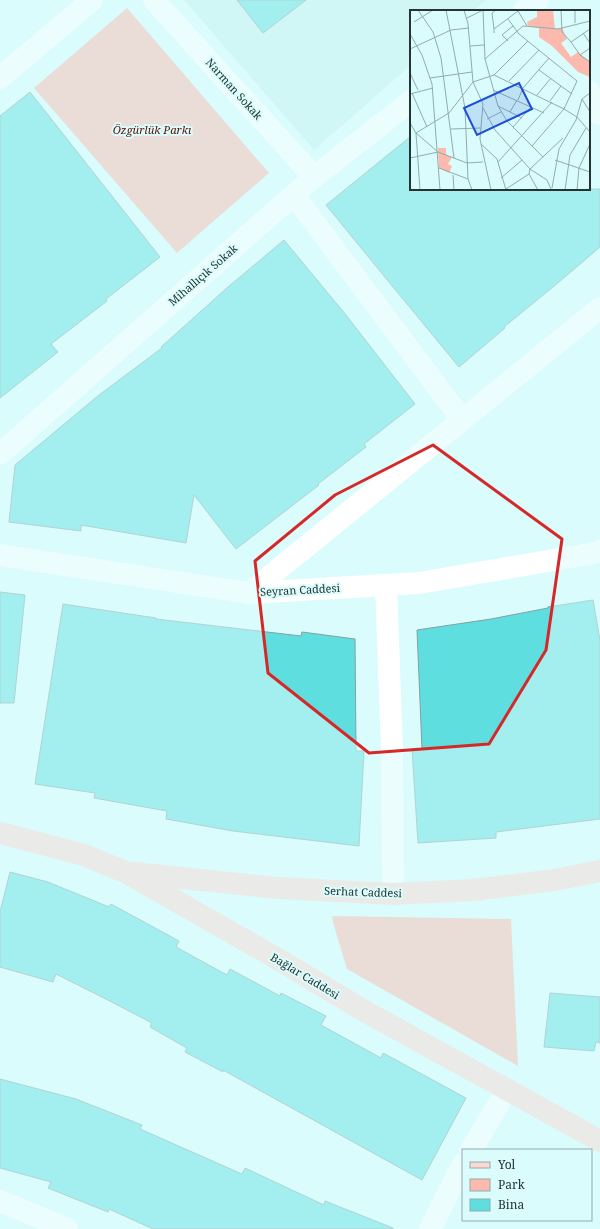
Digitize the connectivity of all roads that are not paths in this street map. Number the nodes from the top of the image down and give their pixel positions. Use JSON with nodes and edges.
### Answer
{"nodes":[{"id":1,"x":92,"y":0,"type":"edge"},
{"id":2,"x":154,"y":0,"type":"edge"},
{"id":3,"x":538,"y":0,"type":"edge"},
{"id":4,"x":545,"y":0,"type":"edge"},
{"id":5,"x":525,"y":10,"type":"edge"},
{"id":6,"x":550,"y":10,"type":"edge"},
{"id":7,"x":0,"y":78,"type":"edge"},
{"id":8,"x":590,"y":93,"type":"edge"},
{"id":9,"x":410,"y":102,"type":"edge"},
{"id":10,"x":600,"y":114,"type":"edge"},
{"id":11,"x":314,"y":178,"type":"junction"},
{"id":12,"x":294,"y":195,"type":"junction"},
{"id":13,"x":600,"y":308,"type":"edge"},
{"id":14,"x":462,"y":420,"type":"junction"},
{"id":15,"x":0,"y":454,"type":"edge"},
{"id":16,"x":600,"y":551,"type":"edge"},
{"id":17,"x":0,"y":555,"type":"edge"},
{"id":18,"x":386,"y":585,"type":"junction"},
{"id":19,"x":249,"y":593,"type":"junction"},
{"id":20,"x":0,"y":833,"type":"edge"},
{"id":21,"x":600,"y":871,"type":"edge"},
{"id":22,"x":125,"y":872,"type":"junction"},
{"id":23,"x":393,"y":894,"type":"junction"},
{"id":24,"x":507,"y":1090,"type":"junction"},
{"id":25,"x":600,"y":1141,"type":"edge"},
{"id":26,"x":472,"y":1149,"type":"edge"},
{"id":27,"x":462,"y":1166,"type":"edge"},
{"id":28,"x":0,"y":1201,"type":"edge"},
{"id":29,"x":67,"y":1229,"type":"edge"},
{"id":30,"x":430,"y":1229,"type":"edge"}],
"edges":[{"from":1,"to":7,"type":"street"},
{"from":2,"to":11,"type":"street","name":"Narman Sokak"},
{"from":3,"to":5,"type":"street"},
{"from":4,"to":6,"type":"street"},
{"from":8,"to":10,"type":"street"},
{"from":9,"to":11,"type":"street","name":"Mihallıçık Sokak"},
{"from":11,"to":12,"type":"street","name":"Mihallıçık Sokak"},
{"from":12,"to":14,"type":"street"},
{"from":12,"to":15,"type":"street","name":"Mihallıçık Sokak"},
{"from":13,"to":14,"type":"street"},
{"from":14,"to":19,"type":"street"},
{"from":16,"to":18,"type":"street","name":"Seyran Caddesi"},
{"from":17,"to":19,"type":"street","name":"Seyran Caddesi"},
{"from":18,"to":19,"type":"street","name":"Seyran Caddesi"},
{"from":18,"to":23,"type":"street"},
{"from":20,"to":22,"type":"main road","name":"Bağlar Caddesi"},
{"from":21,"to":23,"type":"main road","name":"Serhat Caddesi"},
{"from":22,"to":23,"type":"main road","name":"Serhat Caddesi"},
{"from":22,"to":24,"type":"main road","name":"Bağlar Caddesi"},
{"from":24,"to":25,"type":"main road","name":"Bağlar Caddesi"},
{"from":24,"to":26,"type":"street"},
{"from":27,"to":30,"type":"street"},
{"from":28,"to":29,"type":"street"}]}
